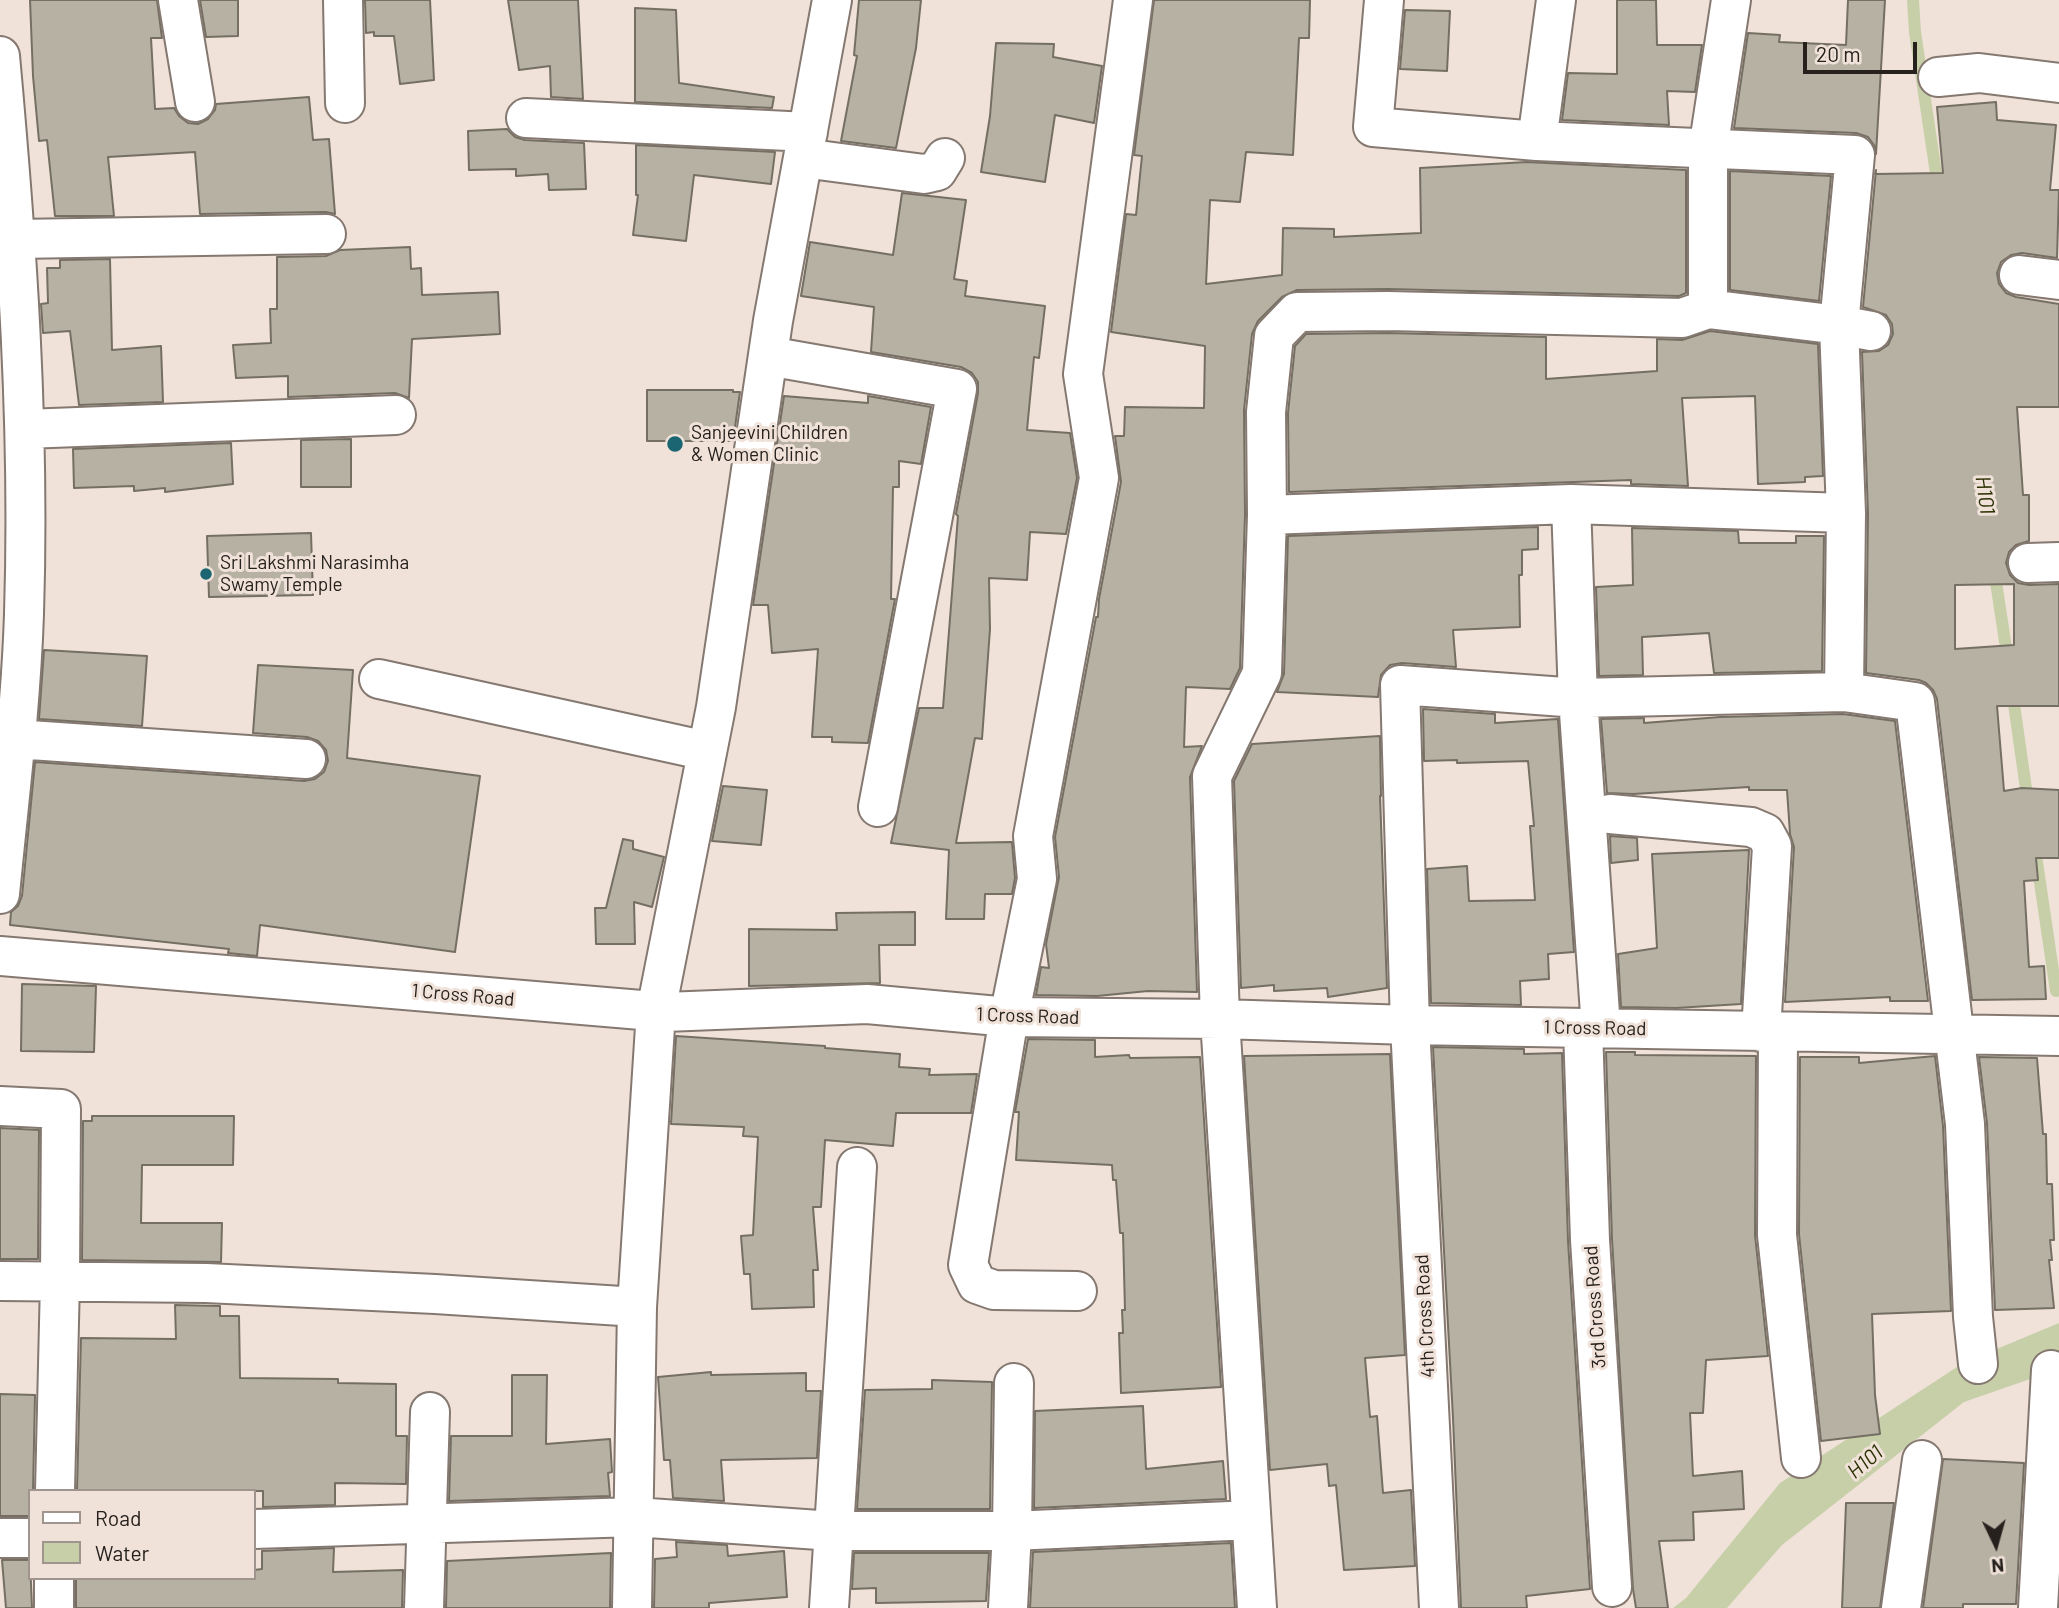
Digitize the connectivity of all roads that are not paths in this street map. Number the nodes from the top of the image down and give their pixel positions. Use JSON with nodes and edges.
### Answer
{"nodes":[{"id":1,"x":177,"y":0,"type":"edge"},
{"id":2,"x":343,"y":0,"type":"edge"},
{"id":3,"x":832,"y":0,"type":"edge"},
{"id":4,"x":1133,"y":0,"type":"edge"},
{"id":5,"x":1384,"y":0,"type":"edge"},
{"id":6,"x":1556,"y":0,"type":"edge"},
{"id":7,"x":1731,"y":0,"type":"edge"},
{"id":8,"x":0,"y":56,"type":"edge"},
{"id":9,"x":1938,"y":77,"type":"dead end"},
{"id":10,"x":2059,"y":83,"type":"edge"},
{"id":11,"x":195,"y":102,"type":"dead end"},
{"id":12,"x":345,"y":103,"type":"dead end"},
{"id":13,"x":526,"y":118,"type":"dead end"},
{"id":14,"x":1537,"y":141,"type":"junction"},
{"id":15,"x":806,"y":145,"type":"junction"},
{"id":16,"x":1708,"y":150,"type":"junction"},
{"id":17,"x":945,"y":158,"type":"dead end"},
{"id":18,"x":326,"y":234,"type":"dead end"},
{"id":19,"x":16,"y":239,"type":"junction"},
{"id":20,"x":2019,"y":275,"type":"dead end"},
{"id":21,"x":2059,"y":280,"type":"edge"},
{"id":22,"x":1709,"y":309,"type":"junction"},
{"id":23,"x":1855,"y":328,"type":"junction"},
{"id":24,"x":768,"y":356,"type":"junction"},
{"id":25,"x":396,"y":415,"type":"dead end"},
{"id":26,"x":25,"y":429,"type":"junction"},
{"id":27,"x":1571,"y":504,"type":"junction"},
{"id":28,"x":1846,"y":513,"type":"junction"},
{"id":29,"x":1267,"y":515,"type":"junction"},
{"id":30,"x":12,"y":615,"type":"edge"},
{"id":31,"x":379,"y":679,"type":"dead end"},
{"id":32,"x":1843,"y":692,"type":"junction"},
{"id":33,"x":1578,"y":698,"type":"junction"},
{"id":34,"x":7,"y":738,"type":"edge"},
{"id":35,"x":707,"y":751,"type":"junction"},
{"id":36,"x":306,"y":759,"type":"dead end"},
{"id":37,"x":878,"y":807,"type":"dead end"},
{"id":38,"x":1610,"y":814,"type":"dead end"},
{"id":39,"x":0,"y":894,"type":"edge"},
{"id":40,"x":0,"y":956,"type":"edge"},
{"id":41,"x":656,"y":1011,"type":"junction"},
{"id":42,"x":1009,"y":1017,"type":"junction"},
{"id":43,"x":1220,"y":1019,"type":"junction"},
{"id":44,"x":1410,"y":1025,"type":"junction"},
{"id":45,"x":1592,"y":1028,"type":"junction"},
{"id":46,"x":1770,"y":1032,"type":"junction"},
{"id":47,"x":1955,"y":1032,"type":"junction"},
{"id":48,"x":2059,"y":1036,"type":"edge"},
{"id":49,"x":0,"y":1106,"type":"edge"},
{"id":50,"x":857,"y":1167,"type":"dead end"},
{"id":51,"x":0,"y":1281,"type":"edge"},
{"id":52,"x":60,"y":1281,"type":"junction"},
{"id":53,"x":1077,"y":1291,"type":"dead end"},
{"id":54,"x":637,"y":1307,"type":"junction"},
{"id":55,"x":1978,"y":1364,"type":"dead end"},
{"id":56,"x":2051,"y":1370,"type":"dead end"},
{"id":57,"x":1014,"y":1383,"type":"dead end"},
{"id":58,"x":430,"y":1412,"type":"dead end"},
{"id":59,"x":1801,"y":1458,"type":"dead end"},
{"id":60,"x":1922,"y":1460,"type":"dead end"},
{"id":61,"x":55,"y":1489,"type":"edge"},
{"id":62,"x":635,"y":1517,"type":"junction"},
{"id":63,"x":1251,"y":1520,"type":"junction"},
{"id":64,"x":427,"y":1522,"type":"junction"},
{"id":65,"x":256,"y":1529,"type":"edge"},
{"id":66,"x":833,"y":1531,"type":"junction"},
{"id":67,"x":1013,"y":1531,"type":"junction"},
{"id":68,"x":0,"y":1538,"type":"edge"},
{"id":69,"x":28,"y":1538,"type":"edge"},
{"id":70,"x":54,"y":1580,"type":"edge"},
{"id":71,"x":1612,"y":1587,"type":"dead end"},
{"id":72,"x":54,"y":1608,"type":"edge"},
{"id":73,"x":424,"y":1608,"type":"edge"},
{"id":74,"x":632,"y":1608,"type":"edge"},
{"id":75,"x":829,"y":1608,"type":"edge"},
{"id":76,"x":1008,"y":1608,"type":"edge"},
{"id":77,"x":1257,"y":1608,"type":"edge"},
{"id":78,"x":1439,"y":1608,"type":"edge"},
{"id":79,"x":1901,"y":1608,"type":"edge"},
{"id":80,"x":2038,"y":1608,"type":"edge"}],
"edges":[{"from":1,"to":11,"type":"street"},
{"from":2,"to":12,"type":"street"},
{"from":3,"to":15,"type":"street"},
{"from":4,"to":42,"type":"street"},
{"from":5,"to":14,"type":"street"},
{"from":6,"to":14,"type":"street"},
{"from":7,"to":16,"type":"street"},
{"from":8,"to":19,"type":"street"},
{"from":9,"to":10,"type":"street"},
{"from":13,"to":15,"type":"street"},
{"from":14,"to":16,"type":"street"},
{"from":15,"to":17,"type":"street"},
{"from":15,"to":24,"type":"street"},
{"from":16,"to":22,"type":"street"},
{"from":16,"to":23,"type":"street"},
{"from":18,"to":19,"type":"street"},
{"from":19,"to":26,"type":"street"},
{"from":20,"to":21,"type":"street"},
{"from":22,"to":23,"type":"street"},
{"from":22,"to":29,"type":"street"},
{"from":23,"to":28,"type":"street"},
{"from":24,"to":35,"type":"street"},
{"from":24,"to":37,"type":"street"},
{"from":25,"to":26,"type":"street"},
{"from":26,"to":30,"type":"street"},
{"from":27,"to":28,"type":"street"},
{"from":27,"to":29,"type":"street"},
{"from":27,"to":33,"type":"street","name":"3rd Cross Road"},
{"from":28,"to":32,"type":"street"},
{"from":29,"to":43,"type":"street"},
{"from":30,"to":34,"type":"street"},
{"from":31,"to":35,"type":"street"},
{"from":32,"to":33,"type":"street"},
{"from":32,"to":47,"type":"street"},
{"from":33,"to":44,"type":"street","name":"4th Cross Road"},
{"from":33,"to":45,"type":"street","name":"3rd Cross Road"},
{"from":34,"to":36,"type":"street"},
{"from":34,"to":39,"type":"street"},
{"from":35,"to":41,"type":"street"},
{"from":38,"to":46,"type":"street"},
{"from":40,"to":41,"type":"street","name":"1 Cross Road"},
{"from":41,"to":42,"type":"street","name":"1 Cross Road"},
{"from":41,"to":54,"type":"street"},
{"from":42,"to":43,"type":"street","name":"1 Cross Road"},
{"from":42,"to":53,"type":"street"},
{"from":43,"to":44,"type":"street","name":"1 Cross Road"},
{"from":43,"to":63,"type":"street"},
{"from":44,"to":45,"type":"street","name":"1 Cross Road"},
{"from":44,"to":78,"type":"street","name":"4th Cross Road"},
{"from":45,"to":46,"type":"street","name":"1 Cross Road"},
{"from":45,"to":71,"type":"street","name":"3rd Cross Road"},
{"from":46,"to":47,"type":"street","name":"1 Cross Road"},
{"from":46,"to":59,"type":"street"},
{"from":47,"to":48,"type":"street","name":"1 Cross Road"},
{"from":47,"to":55,"type":"street"},
{"from":49,"to":52,"type":"street"},
{"from":50,"to":66,"type":"street"},
{"from":51,"to":52,"type":"street"},
{"from":52,"to":54,"type":"street"},
{"from":52,"to":61,"type":"street"},
{"from":54,"to":62,"type":"street"},
{"from":56,"to":80,"type":"street"},
{"from":57,"to":67,"type":"street"},
{"from":58,"to":64,"type":"street"},
{"from":60,"to":79,"type":"street"},
{"from":62,"to":64,"type":"street"},
{"from":62,"to":66,"type":"street"},
{"from":62,"to":74,"type":"street"},
{"from":63,"to":67,"type":"street"},
{"from":63,"to":77,"type":"street"},
{"from":64,"to":65,"type":"street"},
{"from":64,"to":73,"type":"street"},
{"from":66,"to":67,"type":"street"},
{"from":66,"to":75,"type":"street"},
{"from":67,"to":76,"type":"street"},
{"from":68,"to":69,"type":"street"},
{"from":70,"to":72,"type":"street"}]}
